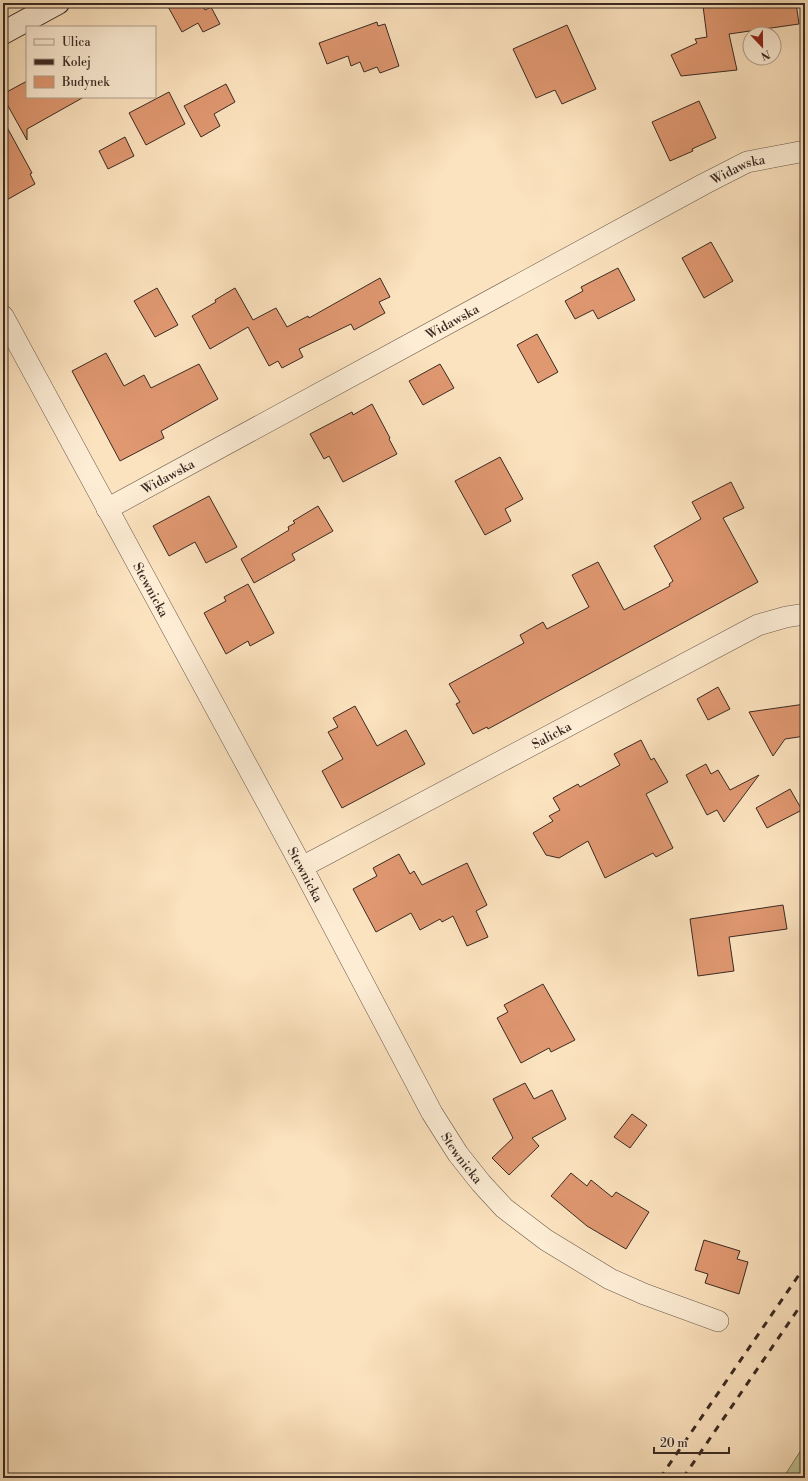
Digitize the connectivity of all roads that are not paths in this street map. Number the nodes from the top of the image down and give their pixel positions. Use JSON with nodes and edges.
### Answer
{"nodes":[{"id":1,"x":58,"y":3,"type":"edge"},
{"id":2,"x":3,"y":33,"type":"edge"},
{"id":3,"x":805,"y":151,"type":"edge"},
{"id":4,"x":3,"y":316,"type":"edge"},
{"id":5,"x":107,"y":509,"type":"junction"},
{"id":6,"x":805,"y":614,"type":"edge"},
{"id":7,"x":302,"y":867,"type":"junction"},
{"id":8,"x":718,"y":1321,"type":"dead end"}],
"edges":[{"from":1,"to":2,"type":"street"},
{"from":3,"to":5,"type":"street","name":"Widawska"},
{"from":4,"to":5,"type":"street","name":"Stewnicka"},
{"from":5,"to":7,"type":"street","name":"Stewnicka"},
{"from":6,"to":7,"type":"street","name":"Salicka"},
{"from":7,"to":8,"type":"street","name":"Stewnicka"}]}
